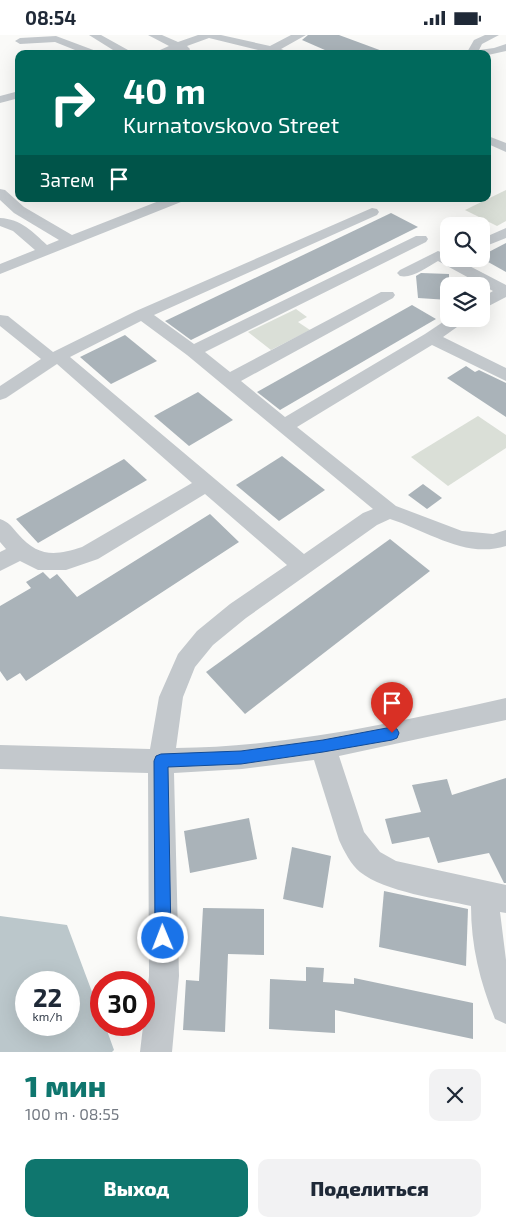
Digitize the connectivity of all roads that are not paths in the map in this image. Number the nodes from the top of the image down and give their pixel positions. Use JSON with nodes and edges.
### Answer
{"nodes":[{"id":1,"x":94,"y":35,"type":"edge"},
{"id":2,"x":153,"y":35,"type":"edge"},
{"id":3,"x":208,"y":35,"type":"edge"},
{"id":4,"x":301,"y":35,"type":"edge"},
{"id":5,"x":494,"y":35,"type":"edge"},
{"id":6,"x":20,"y":41,"type":"dead end"},
{"id":7,"x":178,"y":47,"type":"junction"},
{"id":8,"x":506,"y":47,"type":"edge"},
{"id":9,"x":273,"y":49,"type":"junction"},
{"id":10,"x":85,"y":50,"type":"edge"},
{"id":11,"x":120,"y":50,"type":"edge"},
{"id":12,"x":169,"y":50,"type":"edge"},
{"id":13,"x":188,"y":50,"type":"edge"},
{"id":14,"x":276,"y":50,"type":"edge"},
{"id":15,"x":473,"y":50,"type":"edge"},
{"id":16,"x":491,"y":52,"type":"edge"},
{"id":17,"x":15,"y":95,"type":"edge"},
{"id":18,"x":0,"y":100,"type":"edge"},
{"id":19,"x":491,"y":141,"type":"edge"},
{"id":20,"x":506,"y":148,"type":"edge"},
{"id":21,"x":0,"y":193,"type":"edge"},
{"id":22,"x":168,"y":202,"type":"edge"},
{"id":23,"x":372,"y":212,"type":"dead end"},
{"id":24,"x":0,"y":222,"type":"edge"},
{"id":25,"x":506,"y":232,"type":"edge"},
{"id":26,"x":421,"y":239,"type":"dead end"},
{"id":27,"x":490,"y":240,"type":"edge"},
{"id":28,"x":71,"y":241,"type":"junction"},
{"id":29,"x":45,"y":251,"type":"junction"},
{"id":30,"x":0,"y":269,"type":"edge"},
{"id":31,"x":405,"y":273,"type":"dead end"},
{"id":32,"x":479,"y":277,"type":"edge"},
{"id":33,"x":490,"y":283,"type":"edge"},
{"id":34,"x":387,"y":295,"type":"dead end"},
{"id":35,"x":490,"y":300,"type":"edge"},
{"id":36,"x":142,"y":314,"type":"junction"},
{"id":37,"x":2,"y":319,"type":"dead end"},
{"id":38,"x":447,"y":327,"type":"edge"},
{"id":39,"x":431,"y":338,"type":"junction"},
{"id":40,"x":193,"y":351,"type":"junction"},
{"id":41,"x":55,"y":357,"type":"junction"},
{"id":42,"x":506,"y":375,"type":"edge"},
{"id":43,"x":229,"y":380,"type":"junction"},
{"id":44,"x":18,"y":381,"type":"junction"},
{"id":45,"x":0,"y":383,"type":"edge"},
{"id":46,"x":0,"y":394,"type":"edge"},
{"id":47,"x":284,"y":426,"type":"junction"},
{"id":48,"x":206,"y":485,"type":"junction"},
{"id":49,"x":389,"y":511,"type":"junction"},
{"id":50,"x":0,"y":527,"type":"edge"},
{"id":51,"x":506,"y":538,"type":"edge"},
{"id":52,"x":20,"y":551,"type":"junction"},
{"id":53,"x":0,"y":562,"type":"edge"},
{"id":54,"x":304,"y":566,"type":"junction"},
{"id":55,"x":506,"y":709,"type":"edge"},
{"id":56,"x":323,"y":746,"type":"junction"},
{"id":57,"x":0,"y":757,"type":"edge"},
{"id":58,"x":161,"y":761,"type":"junction"},
{"id":59,"x":495,"y":897,"type":"edge"},
{"id":60,"x":506,"y":1008,"type":"edge"},
{"id":61,"x":156,"y":1052,"type":"edge"}],
"edges":[{"from":1,"to":11,"type":"street"},
{"from":2,"to":7,"type":"street"},
{"from":3,"to":7,"type":"street"},
{"from":3,"to":9,"type":"street"},
{"from":4,"to":9,"type":"street"},
{"from":5,"to":15,"type":"street"},
{"from":6,"to":10,"type":"street"},
{"from":7,"to":12,"type":"street"},
{"from":7,"to":13,"type":"street"},
{"from":8,"to":16,"type":"street"},
{"from":9,"to":14,"type":"street"},
{"from":17,"to":18,"type":"street"},
{"from":19,"to":20,"type":"street"},
{"from":21,"to":28,"type":"street"},
{"from":22,"to":28,"type":"street"},
{"from":23,"to":36,"type":"street"},
{"from":24,"to":29,"type":"street"},
{"from":25,"to":27,"type":"street"},
{"from":26,"to":40,"type":"street"},
{"from":28,"to":29,"type":"street"},
{"from":29,"to":30,"type":"street"},
{"from":31,"to":32,"type":"street"},
{"from":33,"to":35,"type":"street"},
{"from":34,"to":43,"type":"street"},
{"from":36,"to":40,"type":"street"},
{"from":36,"to":41,"type":"street"},
{"from":37,"to":41,"type":"street"},
{"from":38,"to":39,"type":"street"},
{"from":39,"to":42,"type":"street"},
{"from":39,"to":47,"type":"street"},
{"from":40,"to":43,"type":"street"},
{"from":41,"to":44,"type":"street"},
{"from":41,"to":48,"type":"street"},
{"from":43,"to":47,"type":"street"},
{"from":44,"to":45,"type":"street"},
{"from":44,"to":46,"type":"street"},
{"from":47,"to":49,"type":"street"},
{"from":48,"to":52,"type":"street"},
{"from":48,"to":54,"type":"street"},
{"from":49,"to":51,"type":"street"},
{"from":49,"to":54,"type":"street"},
{"from":50,"to":52,"type":"lane"},
{"from":52,"to":53,"type":"street"},
{"from":54,"to":58,"type":"street"},
{"from":55,"to":56,"type":"street"},
{"from":56,"to":58,"type":"street"},
{"from":56,"to":59,"type":"street"},
{"from":57,"to":58,"type":"street"},
{"from":58,"to":61,"type":"street"},
{"from":59,"to":60,"type":"street"}]}
